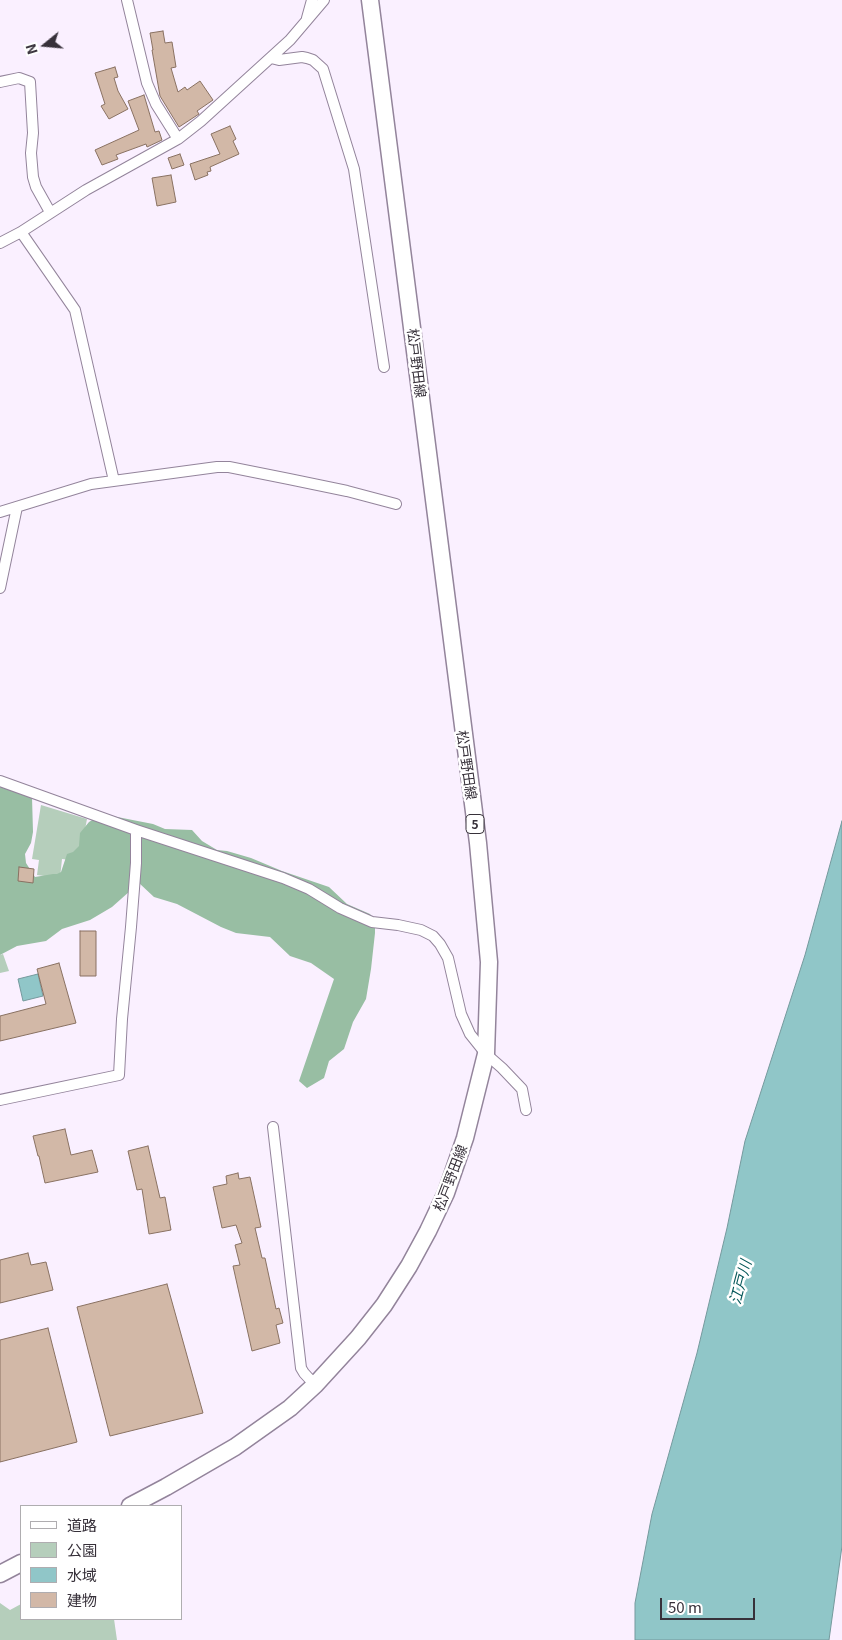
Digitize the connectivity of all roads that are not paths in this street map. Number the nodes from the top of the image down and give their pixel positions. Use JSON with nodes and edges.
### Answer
{"nodes":[{"id":1,"x":126,"y":0,"type":"edge"},
{"id":2,"x":312,"y":0,"type":"edge"},
{"id":3,"x":324,"y":0,"type":"edge"},
{"id":4,"x":370,"y":0,"type":"edge"},
{"id":5,"x":305,"y":23,"type":"junction"},
{"id":6,"x":271,"y":58,"type":"junction"},
{"id":7,"x":0,"y":82,"type":"edge"},
{"id":8,"x":178,"y":139,"type":"junction"},
{"id":9,"x":50,"y":212,"type":"junction"},
{"id":10,"x":21,"y":232,"type":"junction"},
{"id":11,"x":0,"y":243,"type":"edge"},
{"id":12,"x":384,"y":367,"type":"dead end"},
{"id":13,"x":114,"y":481,"type":"junction"},
{"id":14,"x":396,"y":504,"type":"dead end"},
{"id":15,"x":18,"y":507,"type":"junction"},
{"id":16,"x":0,"y":512,"type":"edge"},
{"id":17,"x":0,"y":588,"type":"edge"},
{"id":18,"x":0,"y":781,"type":"edge"},
{"id":19,"x":136,"y":830,"type":"junction"},
{"id":20,"x":486,"y":1054,"type":"junction"},
{"id":21,"x":0,"y":1100,"type":"edge"},
{"id":22,"x":526,"y":1110,"type":"dead end"},
{"id":23,"x":273,"y":1127,"type":"dead end"},
{"id":24,"x":315,"y":1386,"type":"junction"},
{"id":25,"x":132,"y":1505,"type":"edge"},
{"id":26,"x":20,"y":1564,"type":"edge"},
{"id":27,"x":0,"y":1574,"type":"edge"}],
"edges":[{"from":1,"to":8,"type":"street"},
{"from":2,"to":5,"type":"street"},
{"from":3,"to":5,"type":"street"},
{"from":4,"to":20,"type":"main road","name":"松戸野田線","number":"5"},
{"from":5,"to":6,"type":"street"},
{"from":6,"to":8,"type":"street"},
{"from":6,"to":12,"type":"street"},
{"from":7,"to":9,"type":"street"},
{"from":8,"to":9,"type":"street"},
{"from":9,"to":10,"type":"street"},
{"from":10,"to":11,"type":"street"},
{"from":10,"to":13,"type":"street"},
{"from":13,"to":14,"type":"street"},
{"from":13,"to":15,"type":"street"},
{"from":15,"to":16,"type":"street"},
{"from":15,"to":17,"type":"street"},
{"from":18,"to":19,"type":"street"},
{"from":19,"to":20,"type":"street"},
{"from":19,"to":21,"type":"street"},
{"from":20,"to":22,"type":"street"},
{"from":20,"to":24,"type":"main road","name":"松戸野田線","number":"5"},
{"from":23,"to":24,"type":"street"},
{"from":24,"to":25,"type":"main road","name":"松戸野田線","number":"5"},
{"from":26,"to":27,"type":"main road"}]}
